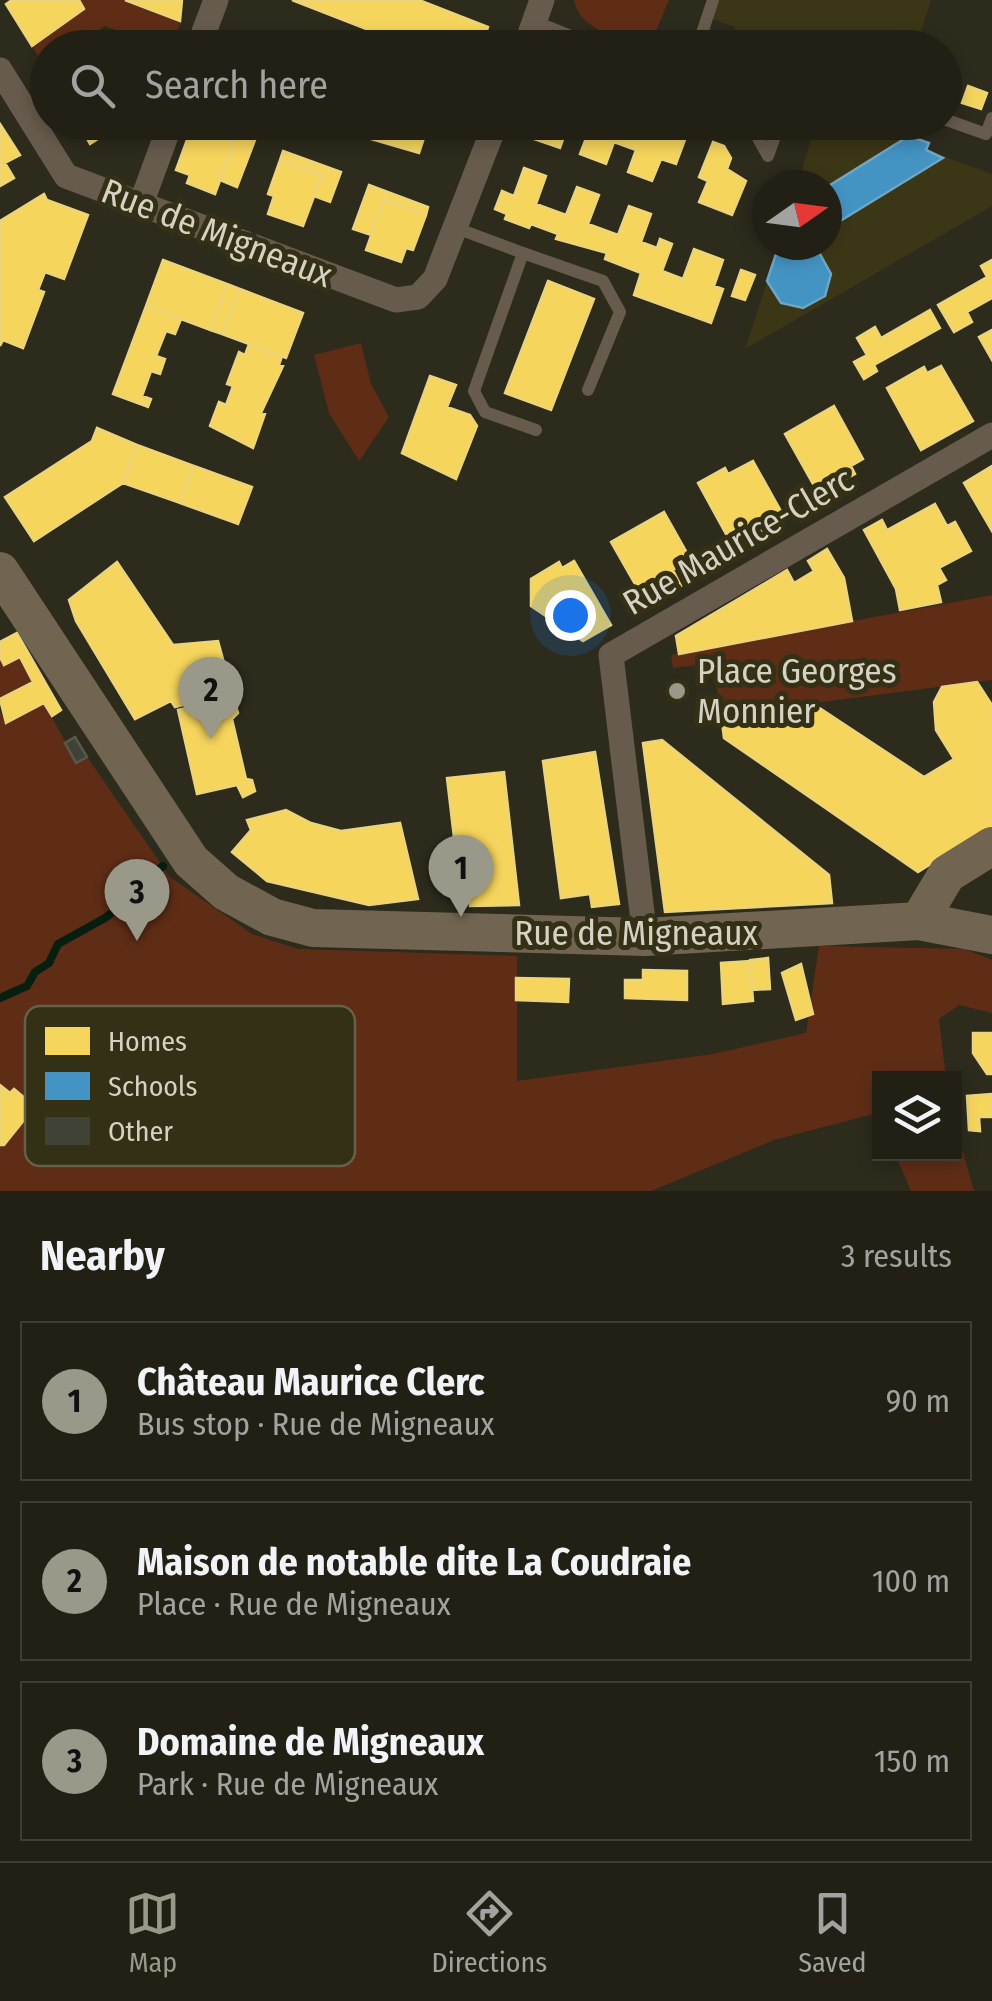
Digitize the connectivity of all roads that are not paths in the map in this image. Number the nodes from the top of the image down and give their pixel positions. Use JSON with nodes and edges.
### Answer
{"nodes":[{"id":1,"x":216,"y":0,"type":"edge"},
{"id":2,"x":713,"y":0,"type":"edge"},
{"id":3,"x":539,"y":11,"type":"edge"},
{"id":4,"x":205,"y":30,"type":"edge"},
{"id":5,"x":571,"y":30,"type":"edge"},
{"id":6,"x":703,"y":30,"type":"edge"},
{"id":7,"x":0,"y":70,"type":"edge"},
{"id":8,"x":30,"y":118,"type":"edge"},
{"id":9,"x":992,"y":118,"type":"edge"},
{"id":10,"x":962,"y":125,"type":"edge"},
{"id":11,"x":44,"y":140,"type":"edge"},
{"id":12,"x":164,"y":140,"type":"edge"},
{"id":13,"x":489,"y":140,"type":"edge"},
{"id":14,"x":759,"y":140,"type":"edge"},
{"id":15,"x":774,"y":140,"type":"edge"},
{"id":16,"x":141,"y":204,"type":"junction"},
{"id":17,"x":456,"y":228,"type":"junction"},
{"id":18,"x":523,"y":253,"type":"junction"},
{"id":19,"x":588,"y":390,"type":"dead end"},
{"id":20,"x":536,"y":430,"type":"dead end"},
{"id":21,"x":992,"y":435,"type":"edge"},
{"id":22,"x":0,"y":571,"type":"edge"},
{"id":23,"x":992,"y":846,"type":"edge"},
{"id":24,"x":919,"y":921,"type":"junction"},
{"id":25,"x":992,"y":935,"type":"edge"},
{"id":26,"x":645,"y":937,"type":"junction"}],
"edges":[{"from":1,"to":4,"type":"street"},
{"from":2,"to":6,"type":"lane"},
{"from":3,"to":5,"type":"lane"},
{"from":7,"to":8,"type":"street","name":"Rue de Migneaux"},
{"from":9,"to":10,"type":"lane"},
{"from":11,"to":16,"type":"street","name":"Rue de Migneaux"},
{"from":12,"to":16,"type":"street"},
{"from":13,"to":17,"type":"street","name":"Rue de Migneaux"},
{"from":14,"to":15,"type":"lane"},
{"from":16,"to":17,"type":"street","name":"Rue de Migneaux"},
{"from":17,"to":18,"type":"lane"},
{"from":18,"to":19,"type":"lane"},
{"from":18,"to":20,"type":"lane"},
{"from":21,"to":26,"type":"street","name":"Rue Maurice-Clerc"},
{"from":22,"to":26,"type":"street","name":"Rue de Migneaux"},
{"from":23,"to":24,"type":"street"},
{"from":24,"to":25,"type":"street","name":"Rue de Migneaux"},
{"from":24,"to":26,"type":"street","name":"Rue de Migneaux"}]}
